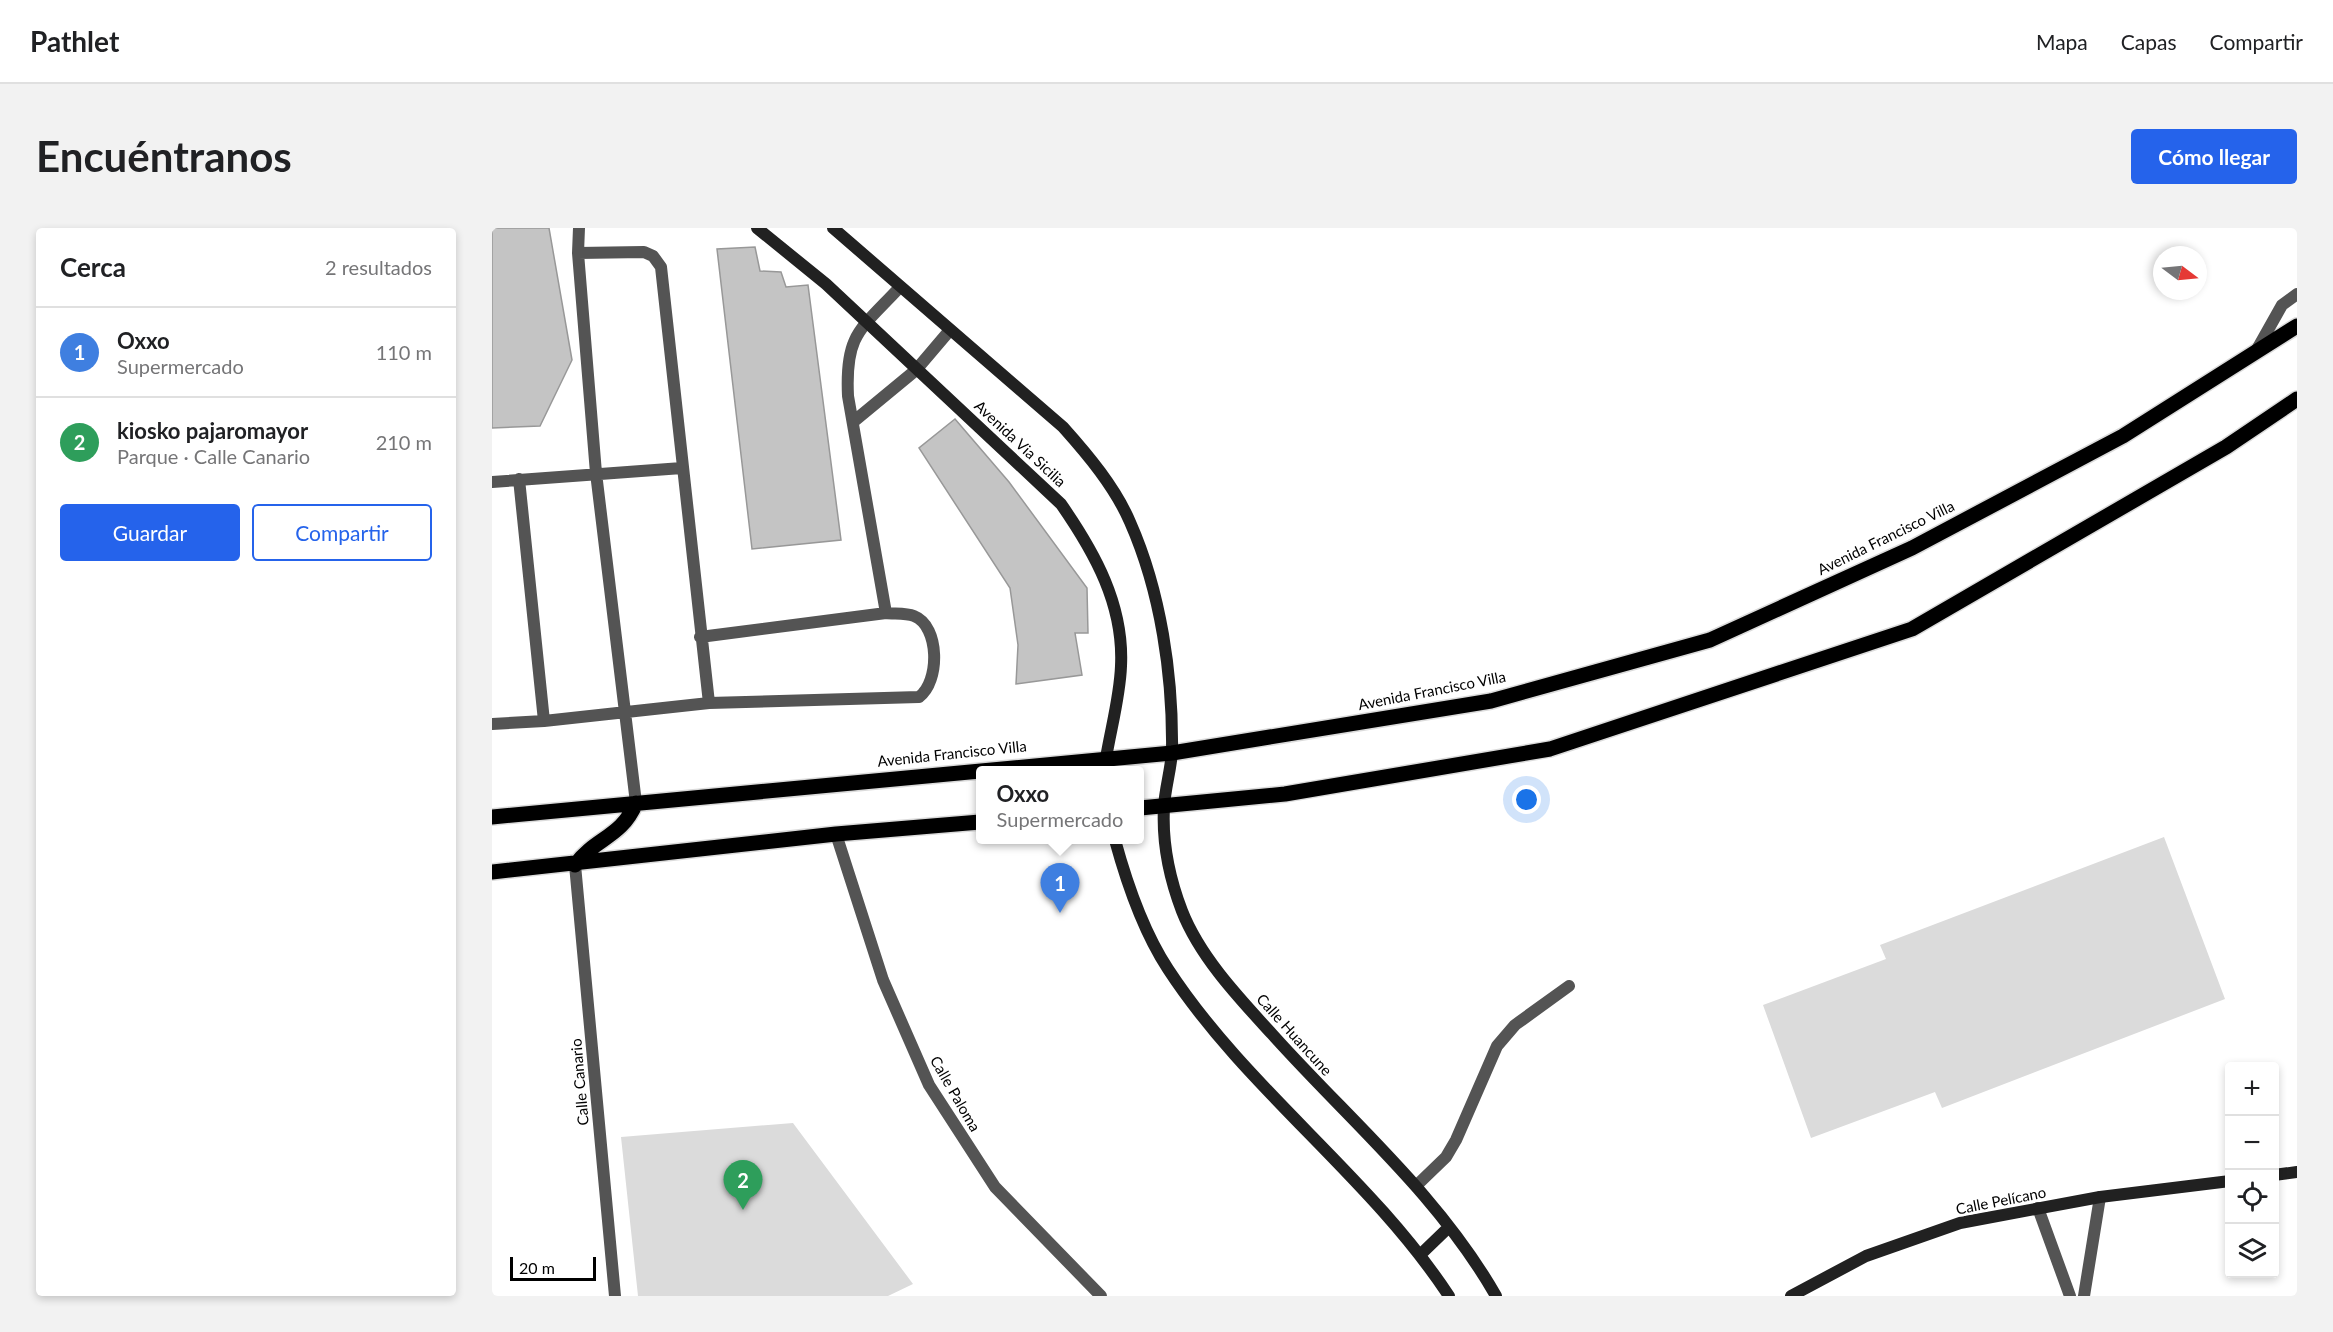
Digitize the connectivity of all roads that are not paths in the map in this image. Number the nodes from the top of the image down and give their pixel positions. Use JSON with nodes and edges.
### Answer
{"nodes":[{"id":1,"x":579,"y":228,"type":"edge"},
{"id":2,"x":757,"y":228,"type":"edge"},
{"id":3,"x":833,"y":228,"type":"edge"},
{"id":4,"x":578,"y":253,"type":"junction"},
{"id":5,"x":900,"y":287,"type":"junction"},
{"id":6,"x":2297,"y":294,"type":"edge"},
{"id":7,"x":867,"y":323,"type":"junction"},
{"id":8,"x":2297,"y":326,"type":"edge"},
{"id":9,"x":950,"y":330,"type":"junction"},
{"id":10,"x":2255,"y":353,"type":"junction"},
{"id":11,"x":916,"y":370,"type":"junction"},
{"id":12,"x":2297,"y":399,"type":"edge"},
{"id":13,"x":853,"y":423,"type":"junction"},
{"id":14,"x":682,"y":468,"type":"junction"},
{"id":15,"x":596,"y":473,"type":"junction"},
{"id":16,"x":519,"y":479,"type":"junction"},
{"id":17,"x":492,"y":482,"type":"edge"},
{"id":18,"x":886,"y":614,"type":"junction"},
{"id":19,"x":700,"y":637,"type":"junction"},
{"id":20,"x":709,"y":703,"type":"junction"},
{"id":21,"x":625,"y":712,"type":"junction"},
{"id":22,"x":544,"y":721,"type":"junction"},
{"id":23,"x":492,"y":724,"type":"edge"},
{"id":24,"x":1172,"y":753,"type":"junction"},
{"id":25,"x":1106,"y":764,"type":"edge"},
{"id":26,"x":1082,"y":766,"type":"edge"},
{"id":27,"x":976,"y":775,"type":"edge"},
{"id":28,"x":636,"y":803,"type":"junction"},
{"id":29,"x":1164,"y":806,"type":"junction"},
{"id":30,"x":1144,"y":808,"type":"edge"},
{"id":31,"x":492,"y":817,"type":"edge"},
{"id":32,"x":976,"y":822,"type":"edge"},
{"id":33,"x":836,"y":834,"type":"junction"},
{"id":34,"x":1116,"y":844,"type":"edge"},
{"id":35,"x":575,"y":865,"type":"junction"},
{"id":36,"x":492,"y":872,"type":"edge"},
{"id":37,"x":1569,"y":986,"type":"dead end"},
{"id":38,"x":2297,"y":1172,"type":"edge"},
{"id":39,"x":2279,"y":1174,"type":"edge"},
{"id":40,"x":2225,"y":1181,"type":"edge"},
{"id":41,"x":1417,"y":1185,"type":"junction"},
{"id":42,"x":2100,"y":1197,"type":"junction"},
{"id":43,"x":2038,"y":1208,"type":"junction"},
{"id":44,"x":1449,"y":1227,"type":"junction"},
{"id":45,"x":1421,"y":1254,"type":"junction"},
{"id":46,"x":615,"y":1296,"type":"edge"},
{"id":47,"x":1101,"y":1296,"type":"edge"},
{"id":48,"x":1449,"y":1296,"type":"edge"},
{"id":49,"x":1496,"y":1296,"type":"edge"},
{"id":50,"x":1791,"y":1296,"type":"edge"},
{"id":51,"x":2070,"y":1296,"type":"edge"},
{"id":52,"x":2084,"y":1296,"type":"edge"}],
"edges":[{"from":1,"to":4,"type":"street"},
{"from":2,"to":7,"type":"main road","name":"Avenida Via Sicilia"},
{"from":3,"to":5,"type":"main road"},
{"from":4,"to":14,"type":"street"},
{"from":4,"to":15,"type":"street"},
{"from":5,"to":7,"type":"street"},
{"from":5,"to":9,"type":"main road"},
{"from":6,"to":10,"type":"street"},
{"from":7,"to":11,"type":"main road","name":"Avenida Via Sicilia"},
{"from":7,"to":13,"type":"street"},
{"from":8,"to":10,"type":"main road","name":"Avenida Francisco Villa"},
{"from":9,"to":11,"type":"street"},
{"from":9,"to":24,"type":"main road"},
{"from":10,"to":24,"type":"main road","name":"Avenida Francisco Villa"},
{"from":11,"to":13,"type":"street"},
{"from":11,"to":25,"type":"main road","name":"Avenida Via Sicilia"},
{"from":12,"to":29,"type":"main road"},
{"from":13,"to":18,"type":"street"},
{"from":14,"to":15,"type":"street"},
{"from":14,"to":19,"type":"street"},
{"from":15,"to":16,"type":"street"},
{"from":15,"to":21,"type":"street"},
{"from":16,"to":17,"type":"street"},
{"from":16,"to":22,"type":"street"},
{"from":18,"to":19,"type":"street"},
{"from":18,"to":20,"type":"street"},
{"from":19,"to":20,"type":"street"},
{"from":20,"to":21,"type":"street"},
{"from":21,"to":22,"type":"street"},
{"from":21,"to":28,"type":"street"},
{"from":22,"to":23,"type":"street"},
{"from":24,"to":25,"type":"main road","name":"Avenida Francisco Villa"},
{"from":24,"to":29,"type":"main road","name":"Calle Huancune"},
{"from":25,"to":26,"type":"main road","name":"Avenida Francisco Villa"},
{"from":27,"to":28,"type":"main road","name":"Avenida Francisco Villa"},
{"from":28,"to":31,"type":"main road","name":"Avenida Francisco Villa"},
{"from":28,"to":35,"type":"main road"},
{"from":29,"to":30,"type":"main road"},
{"from":29,"to":41,"type":"main road","name":"Calle Huancune"},
{"from":32,"to":33,"type":"main road"},
{"from":33,"to":35,"type":"main road"},
{"from":33,"to":47,"type":"street","name":"Calle Paloma"},
{"from":34,"to":45,"type":"main road"},
{"from":35,"to":36,"type":"main road"},
{"from":35,"to":46,"type":"street","name":"Calle Canario"},
{"from":37,"to":41,"type":"street"},
{"from":38,"to":39,"type":"main road"},
{"from":40,"to":42,"type":"main road","name":"Calle Pelícano"},
{"from":41,"to":44,"type":"main road","name":"Calle Huancune"},
{"from":42,"to":43,"type":"main road","name":"Calle Pelícano"},
{"from":42,"to":52,"type":"street"},
{"from":43,"to":50,"type":"main road","name":"Calle Pelícano"},
{"from":43,"to":51,"type":"street"},
{"from":44,"to":45,"type":"main road"},
{"from":44,"to":49,"type":"main road","name":"Calle Huancune"},
{"from":45,"to":48,"type":"main road"}]}
